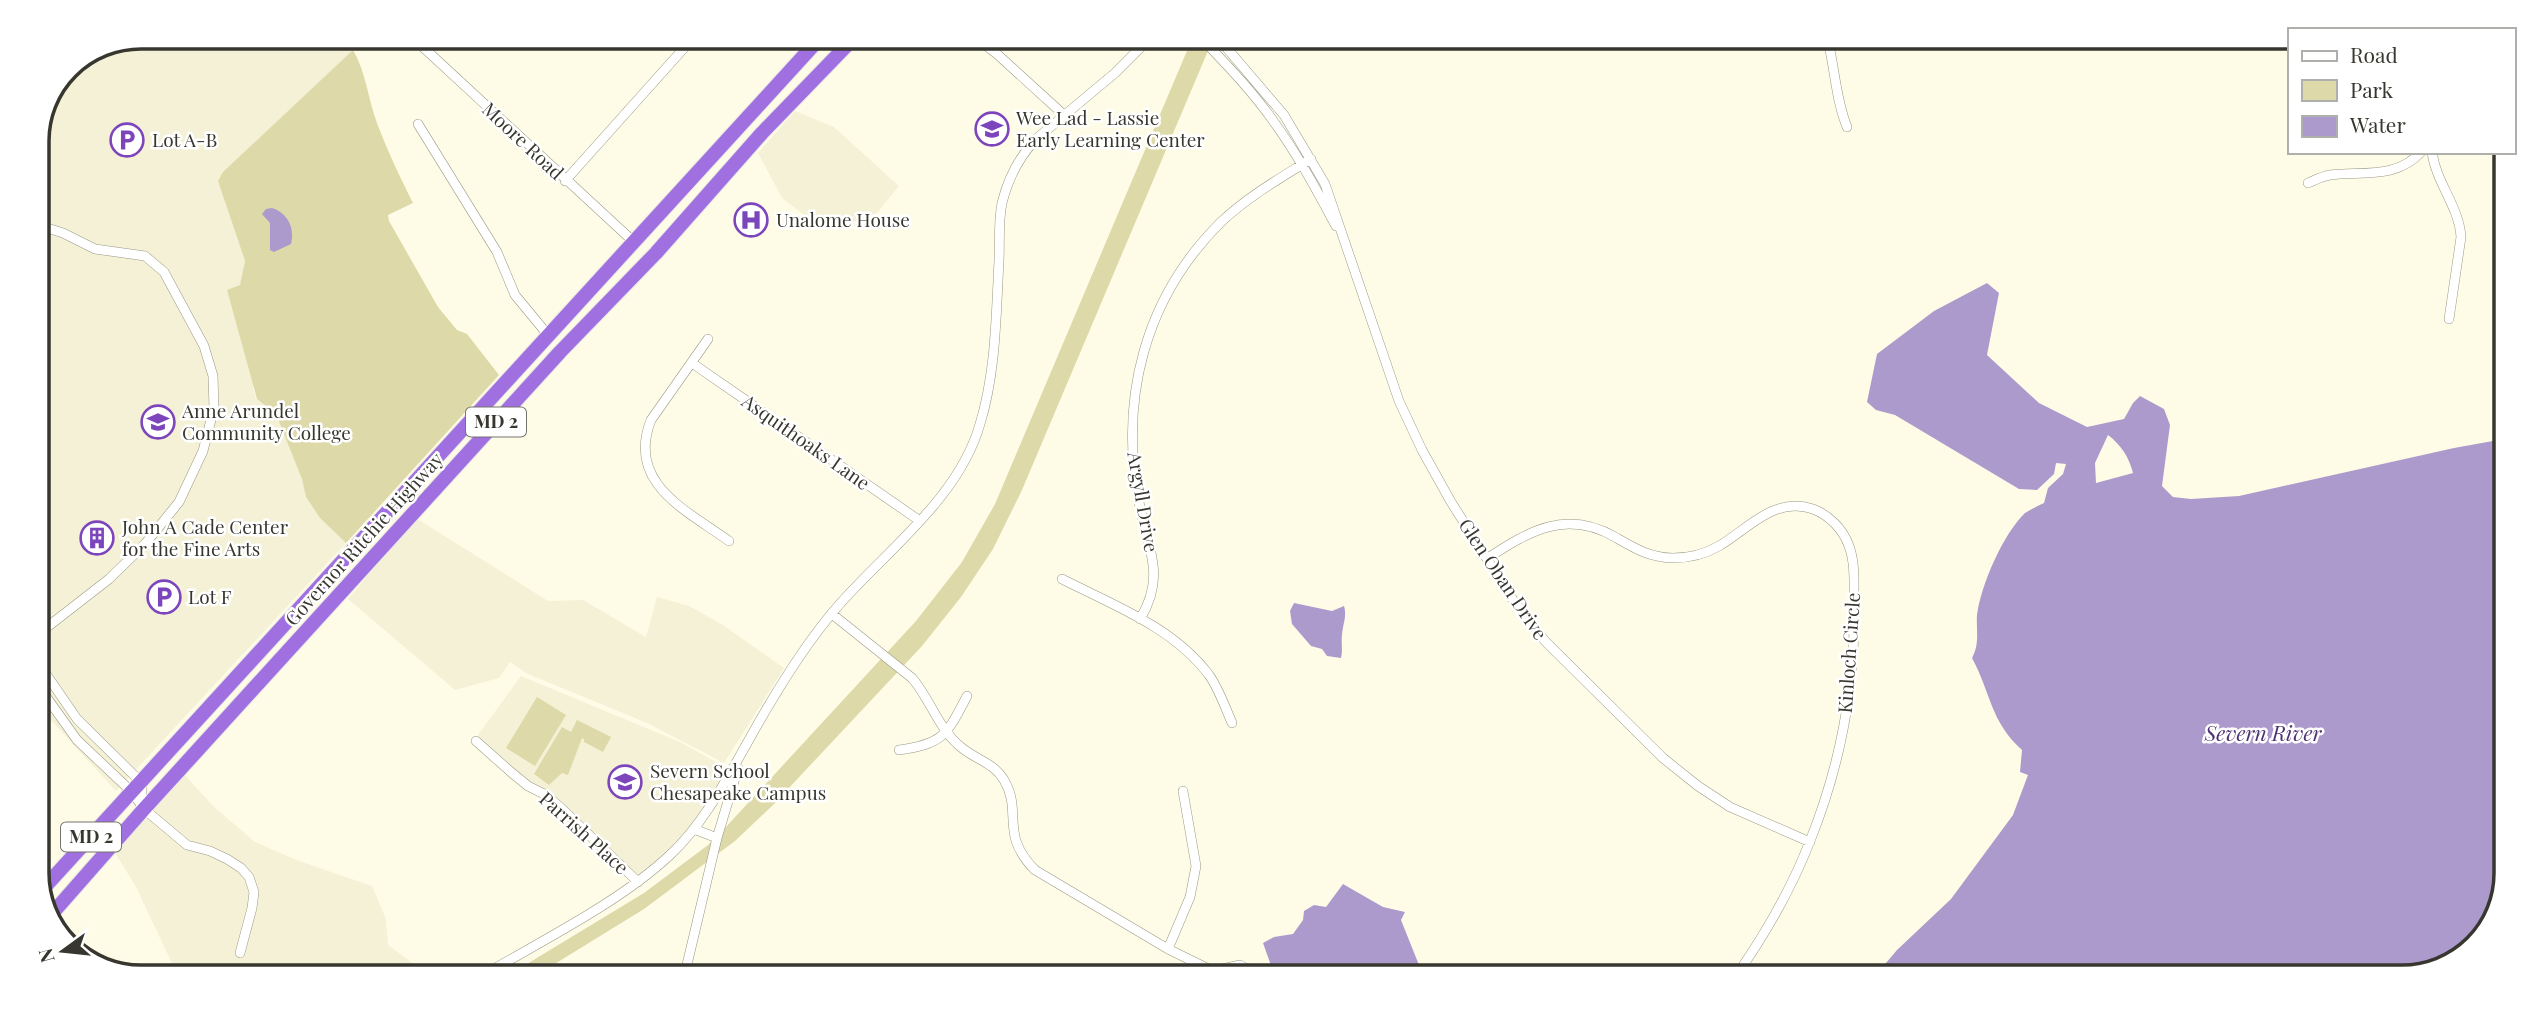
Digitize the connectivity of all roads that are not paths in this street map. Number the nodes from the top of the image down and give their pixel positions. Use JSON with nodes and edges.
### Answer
{"nodes":[{"id":1,"x":425,"y":49,"type":"edge"},
{"id":2,"x":683,"y":49,"type":"edge"},
{"id":3,"x":810,"y":49,"type":"edge"},
{"id":4,"x":842,"y":49,"type":"edge"},
{"id":5,"x":990,"y":49,"type":"edge"},
{"id":6,"x":1139,"y":49,"type":"edge"},
{"id":7,"x":1213,"y":49,"type":"edge"},
{"id":8,"x":1226,"y":49,"type":"edge"},
{"id":9,"x":1830,"y":49,"type":"edge"},
{"id":10,"x":1251,"y":84,"type":"junction"},
{"id":11,"x":1064,"y":115,"type":"junction"},
{"id":12,"x":1284,"y":116,"type":"junction"},
{"id":13,"x":1275,"y":122,"type":"junction"},
{"id":14,"x":418,"y":124,"type":"dead end"},
{"id":15,"x":1847,"y":127,"type":"dead end"},
{"id":16,"x":2419,"y":154,"type":"edge"},
{"id":17,"x":2433,"y":154,"type":"edge"},
{"id":18,"x":1307,"y":162,"type":"junction"},
{"id":19,"x":565,"y":181,"type":"junction"},
{"id":20,"x":2308,"y":183,"type":"dead end"},
{"id":21,"x":49,"y":229,"type":"edge"},
{"id":22,"x":635,"y":243,"type":"junction"},
{"id":23,"x":579,"y":304,"type":"junction"},
{"id":24,"x":592,"y":317,"type":"junction"},
{"id":25,"x":2449,"y":319,"type":"dead end"},
{"id":26,"x":548,"y":335,"type":"junction"},
{"id":27,"x":708,"y":339,"type":"dead end"},
{"id":28,"x":692,"y":363,"type":"junction"},
{"id":29,"x":920,"y":522,"type":"junction"},
{"id":30,"x":729,"y":541,"type":"dead end"},
{"id":31,"x":1488,"y":558,"type":"junction"},
{"id":32,"x":1062,"y":579,"type":"dead end"},
{"id":33,"x":832,"y":614,"type":"junction"},
{"id":34,"x":1140,"y":619,"type":"junction"},
{"id":35,"x":49,"y":626,"type":"edge"},
{"id":36,"x":49,"y":678,"type":"edge"},
{"id":37,"x":967,"y":696,"type":"dead end"},
{"id":38,"x":49,"y":701,"type":"edge"},
{"id":39,"x":1232,"y":723,"type":"dead end"},
{"id":40,"x":947,"y":733,"type":"junction"},
{"id":41,"x":475,"y":741,"type":"dead end"},
{"id":42,"x":898,"y":750,"type":"dead end"},
{"id":43,"x":741,"y":754,"type":"junction"},
{"id":44,"x":136,"y":787,"type":"junction"},
{"id":45,"x":1183,"y":791,"type":"dead end"},
{"id":46,"x":144,"y":809,"type":"junction"},
{"id":47,"x":694,"y":829,"type":"junction"},
{"id":48,"x":717,"y":838,"type":"junction"},
{"id":49,"x":1810,"y":842,"type":"junction"},
{"id":50,"x":49,"y":882,"type":"edge"},
{"id":51,"x":638,"y":882,"type":"junction"},
{"id":52,"x":56,"y":909,"type":"edge"},
{"id":53,"x":1168,"y":949,"type":"junction"},
{"id":54,"x":240,"y":953,"type":"dead end"},
{"id":55,"x":499,"y":965,"type":"edge"},
{"id":56,"x":687,"y":965,"type":"edge"},
{"id":57,"x":1200,"y":965,"type":"edge"},
{"id":58,"x":1744,"y":965,"type":"edge"}],
"edges":[{"from":1,"to":19,"type":"street","name":"Moore Road"},
{"from":2,"to":19,"type":"street"},
{"from":3,"to":22,"type":"highway","name":"Governor Ritchie Highway","number":"MD 2"},
{"from":4,"to":24,"type":"highway","name":"Governor Ritchie Highway","number":"MD 2"},
{"from":5,"to":11,"type":"street"},
{"from":6,"to":11,"type":"street"},
{"from":7,"to":10,"type":"street","name":"Glen Oban Drive"},
{"from":8,"to":10,"type":"street","name":"Glen Oban Drive"},
{"from":9,"to":15,"type":"street"},
{"from":10,"to":12,"type":"street","name":"Glen Oban Drive"},
{"from":10,"to":13,"type":"street","name":"Glen Oban Drive"},
{"from":11,"to":29,"type":"street"},
{"from":12,"to":13,"type":"street"},
{"from":12,"to":18,"type":"street","name":"Glen Oban Drive"},
{"from":13,"to":18,"type":"street","name":"Glen Oban Drive"},
{"from":14,"to":26,"type":"street"},
{"from":16,"to":20,"type":"street"},
{"from":17,"to":25,"type":"street"},
{"from":18,"to":31,"type":"street","name":"Glen Oban Drive"},
{"from":18,"to":34,"type":"street","name":"Argyll Drive"},
{"from":19,"to":22,"type":"street","name":"Moore Road"},
{"from":21,"to":35,"type":"street"},
{"from":22,"to":23,"type":"highway","name":"Governor Ritchie Highway","number":"MD 2"},
{"from":23,"to":24,"type":"highway"},
{"from":23,"to":26,"type":"highway","name":"Governor Ritchie Highway","number":"MD 2"},
{"from":24,"to":46,"type":"highway","name":"Governor Ritchie Highway","number":"MD 2"},
{"from":26,"to":44,"type":"highway","name":"Governor Ritchie Highway","number":"MD 2"},
{"from":27,"to":28,"type":"street"},
{"from":28,"to":29,"type":"street","name":"Asquithoaks Lane"},
{"from":28,"to":30,"type":"street"},
{"from":29,"to":33,"type":"street"},
{"from":31,"to":49,"type":"street","name":"Glen Oban Drive"},
{"from":31,"to":49,"type":"street","name":"Kinloch Circle"},
{"from":32,"to":34,"type":"street"},
{"from":33,"to":40,"type":"street"},
{"from":33,"to":43,"type":"street"},
{"from":34,"to":39,"type":"street"},
{"from":36,"to":44,"type":"street"},
{"from":37,"to":40,"type":"street"},
{"from":38,"to":44,"type":"street"},
{"from":40,"to":42,"type":"street"},
{"from":40,"to":53,"type":"street"},
{"from":41,"to":51,"type":"street","name":"Parrish Place"},
{"from":43,"to":47,"type":"street"},
{"from":43,"to":48,"type":"street"},
{"from":44,"to":46,"type":"street"},
{"from":44,"to":50,"type":"highway","name":"Governor Ritchie Highway","number":"MD 2"},
{"from":45,"to":53,"type":"street"},
{"from":46,"to":52,"type":"highway","name":"Governor Ritchie Highway","number":"MD 2"},
{"from":46,"to":54,"type":"street"},
{"from":47,"to":48,"type":"street"},
{"from":47,"to":51,"type":"street"},
{"from":48,"to":56,"type":"street"},
{"from":49,"to":58,"type":"street","name":"Kinloch Circle"},
{"from":51,"to":55,"type":"street"},
{"from":53,"to":57,"type":"street"}]}
